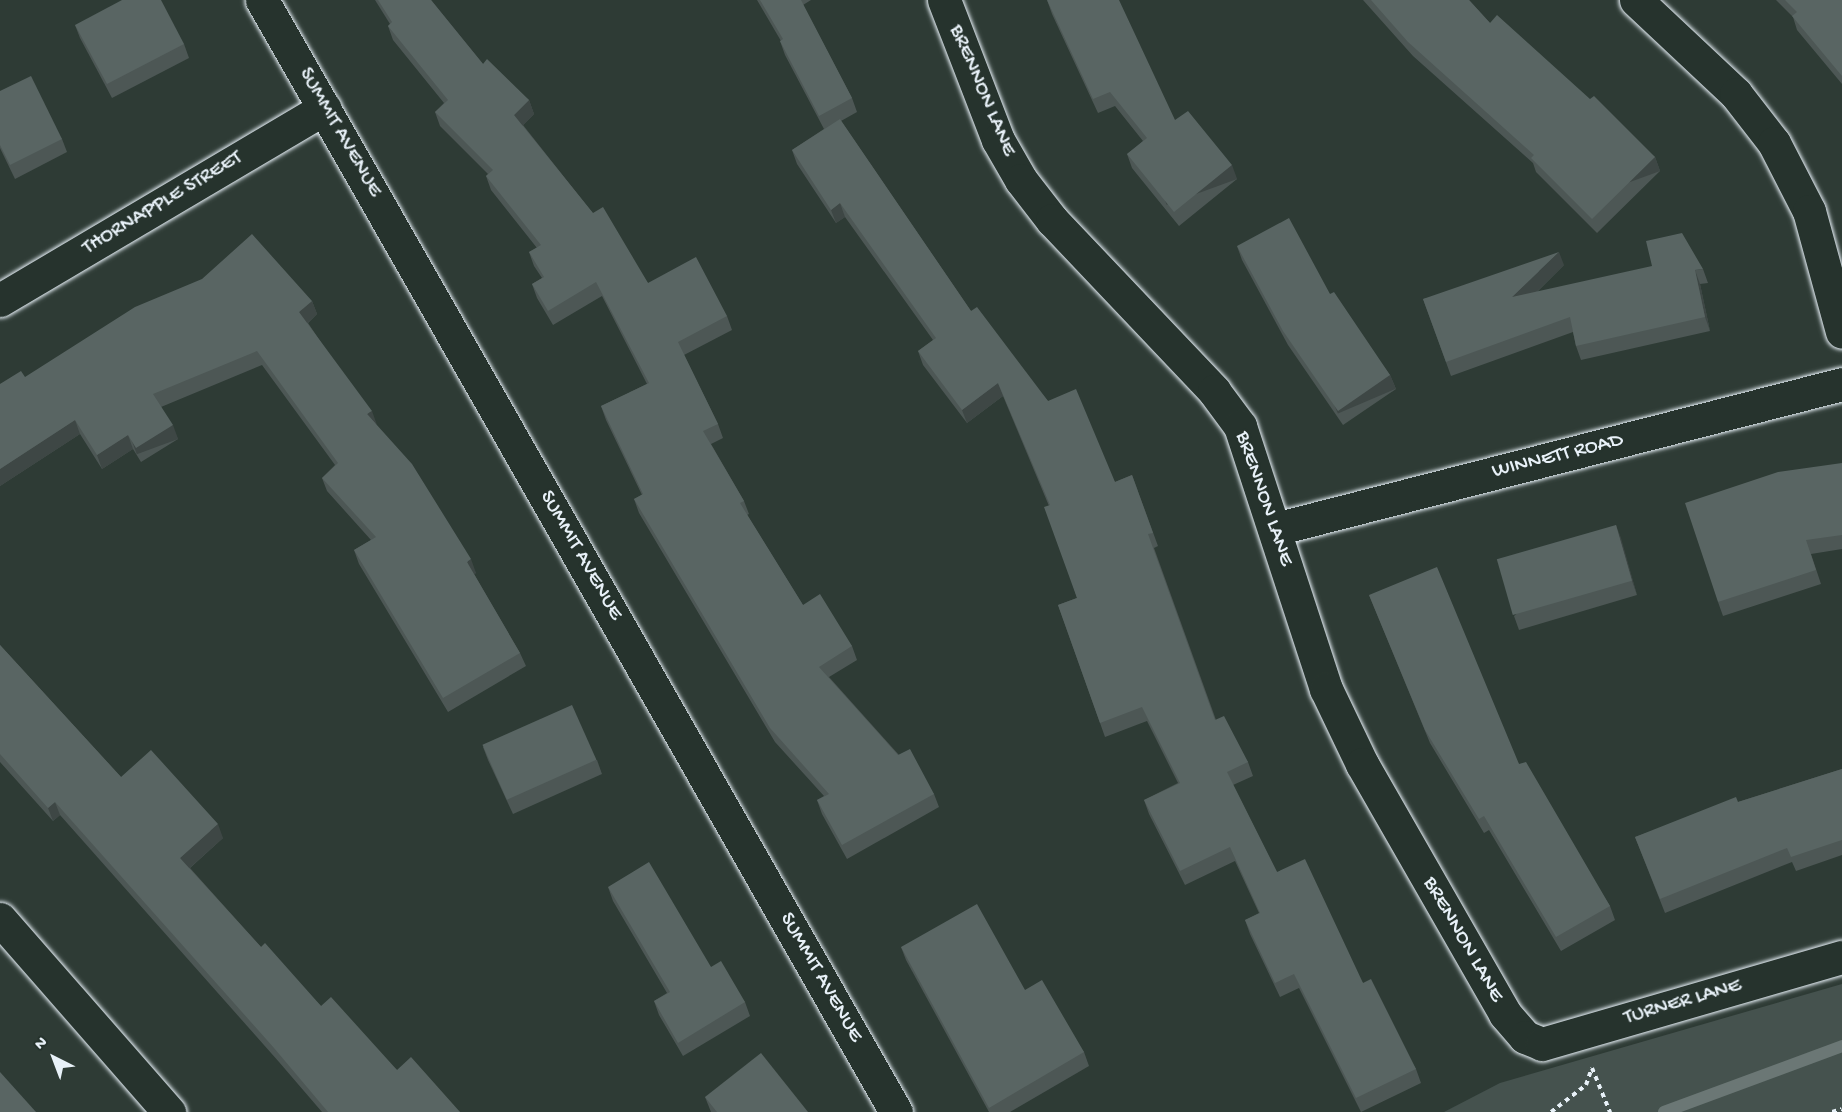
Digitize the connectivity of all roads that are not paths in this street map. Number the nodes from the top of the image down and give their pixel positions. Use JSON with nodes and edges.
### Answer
{"nodes":[{"id":1,"x":262,"y":0,"type":"edge"},
{"id":2,"x":944,"y":0,"type":"edge"},
{"id":3,"x":1636,"y":0,"type":"edge"},
{"id":4,"x":325,"y":108,"type":"junction"},
{"id":5,"x":0,"y":300,"type":"edge"},
{"id":6,"x":1842,"y":332,"type":"edge"},
{"id":7,"x":1842,"y":384,"type":"edge"},
{"id":8,"x":1275,"y":529,"type":"junction"},
{"id":9,"x":0,"y":919,"type":"edge"},
{"id":10,"x":1842,"y":957,"type":"edge"},
{"id":11,"x":1525,"y":1037,"type":"joint"},
{"id":12,"x":169,"y":1112,"type":"edge"},
{"id":13,"x":896,"y":1112,"type":"edge"}],
"edges":[{"from":1,"to":4,"type":"street","name":"SUMMIT AVENUE"},
{"from":2,"to":8,"type":"street","name":"BRENNON LANE"},
{"from":3,"to":6,"type":"street"},
{"from":4,"to":5,"type":"street","name":"THORNAPPLE STREET"},
{"from":4,"to":13,"type":"street","name":"SUMMIT AVENUE"},
{"from":7,"to":8,"type":"street","name":"WINNETT ROAD"},
{"from":8,"to":11,"type":"street","name":"BRENNON LANE"},
{"from":9,"to":12,"type":"street"},
{"from":10,"to":11,"type":"street","name":"TURNER LANE"}]}
